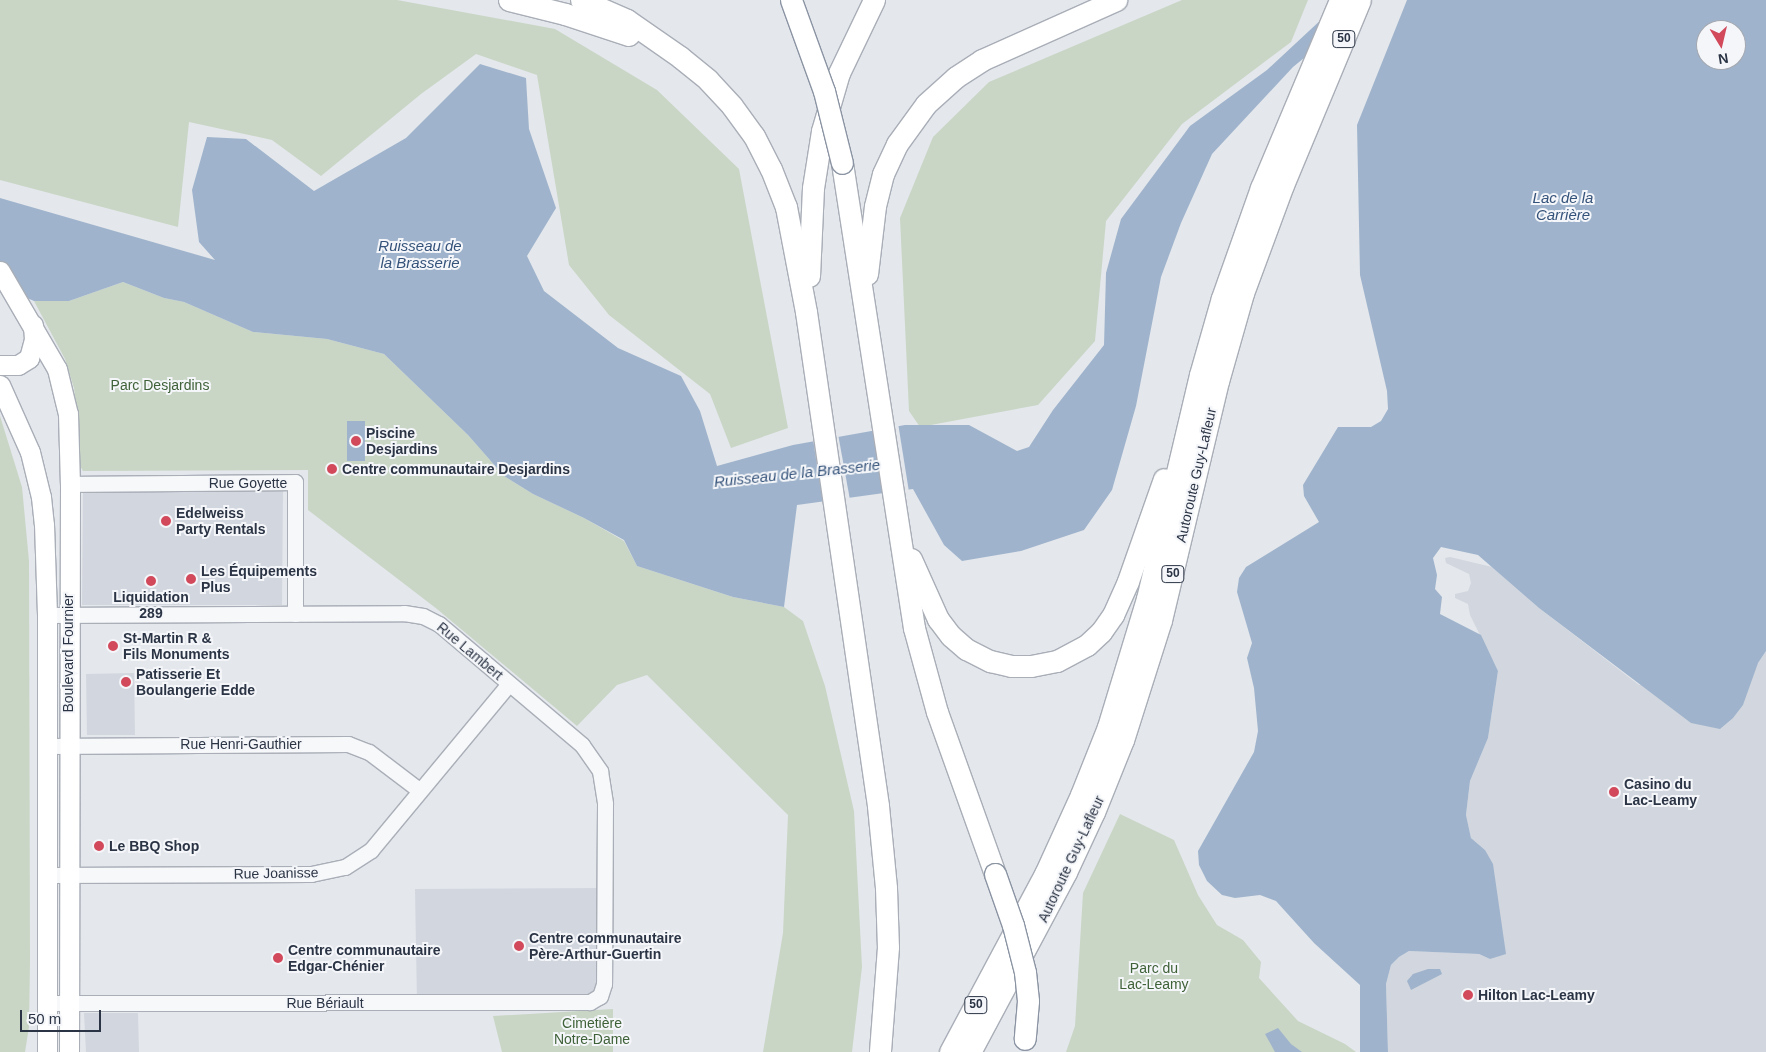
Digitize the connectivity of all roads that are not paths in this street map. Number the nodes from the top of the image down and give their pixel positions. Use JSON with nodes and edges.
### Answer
{"nodes":[{"id":1,"x":509,"y":0,"type":"edge"},
{"id":2,"x":581,"y":0,"type":"edge"},
{"id":3,"x":791,"y":0,"type":"edge"},
{"id":4,"x":1116,"y":0,"type":"edge"},
{"id":5,"x":1340,"y":0,"type":"edge"},
{"id":6,"x":1360,"y":0,"type":"edge"},
{"id":7,"x":872,"y":4,"type":"edge"},
{"id":8,"x":680,"y":57,"type":"junction"},
{"id":9,"x":1319,"y":74,"type":"junction"},
{"id":10,"x":0,"y":272,"type":"edge"},
{"id":11,"x":864,"y":304,"type":"junction"},
{"id":12,"x":806,"y":312,"type":"junction"},
{"id":13,"x":33,"y":325,"type":"junction"},
{"id":14,"x":0,"y":365,"type":"edge"},
{"id":15,"x":1200,"y":375,"type":"junction"},
{"id":16,"x":0,"y":385,"type":"edge"},
{"id":17,"x":70,"y":484,"type":"junction"},
{"id":18,"x":896,"y":522,"type":"junction"},
{"id":19,"x":295,"y":614,"type":"junction"},
{"id":20,"x":47,"y":615,"type":"junction"},
{"id":21,"x":68,"y":615,"type":"junction"},
{"id":22,"x":509,"y":684,"type":"junction"},
{"id":23,"x":68,"y":745,"type":"junction"},
{"id":24,"x":48,"y":746,"type":"junction"},
{"id":25,"x":419,"y":790,"type":"junction"},
{"id":26,"x":48,"y":875,"type":"junction"},
{"id":27,"x":68,"y":875,"type":"junction"},
{"id":28,"x":600,"y":996,"type":"joint"},
{"id":29,"x":48,"y":1003,"type":"junction"},
{"id":30,"x":69,"y":1003,"type":"junction"},
{"id":31,"x":1024,"y":1046,"type":"edge"},
{"id":32,"x":47,"y":1052,"type":"edge"},
{"id":33,"x":69,"y":1052,"type":"edge"},
{"id":34,"x":880,"y":1052,"type":"edge"},
{"id":35,"x":950,"y":1052,"type":"edge"},
{"id":36,"x":970,"y":1052,"type":"edge"}],
"edges":[{"from":1,"to":8,"type":"highway"},
{"from":2,"to":8,"type":"highway"},
{"from":3,"to":11,"type":"highway","bridge":true},
{"from":4,"to":11,"type":"highway"},
{"from":5,"to":9,"type":"highway","name":"Autoroute Guy-Lafleur","number":"50"},
{"from":6,"to":9,"type":"highway","name":"Autoroute Guy-Lafleur","number":"50"},
{"from":7,"to":12,"type":"highway"},
{"from":8,"to":12,"type":"highway"},
{"from":9,"to":15,"type":"highway","name":"Autoroute Guy-Lafleur","number":"50"},
{"from":9,"to":36,"type":"highway","name":"Autoroute Guy-Lafleur","number":"50"},
{"from":10,"to":13,"type":"main road","name":"Boulevard Fournier"},
{"from":11,"to":18,"type":"highway"},
{"from":12,"to":34,"type":"highway"},
{"from":13,"to":14,"type":"main road"},
{"from":13,"to":17,"type":"main road","name":"Boulevard Fournier"},
{"from":15,"to":18,"type":"highway"},
{"from":15,"to":35,"type":"highway","name":"Autoroute Guy-Lafleur","number":"50"},
{"from":16,"to":20,"type":"main road","name":"Boulevard Fournier"},
{"from":17,"to":19,"type":"street","name":"Rue Goyette"},
{"from":17,"to":21,"type":"main road","name":"Boulevard Fournier"},
{"from":18,"to":31,"type":"highway","bridge":true},
{"from":19,"to":21,"type":"street","name":"Rue Lambert"},
{"from":19,"to":22,"type":"street","name":"Rue Lambert"},
{"from":20,"to":21,"type":"street","name":"Rue Lambert"},
{"from":20,"to":24,"type":"main road","name":"Boulevard Fournier"},
{"from":21,"to":23,"type":"main road","name":"Boulevard Fournier"},
{"from":22,"to":25,"type":"street","name":"Rue Joanisse"},
{"from":22,"to":28,"type":"street","name":"Rue Lambert"},
{"from":23,"to":24,"type":"street","name":"Rue Henri-Gauthier"},
{"from":23,"to":25,"type":"street","name":"Rue Henri-Gauthier"},
{"from":23,"to":27,"type":"main road","name":"Boulevard Fournier"},
{"from":24,"to":26,"type":"main road","name":"Boulevard Fournier"},
{"from":25,"to":27,"type":"street","name":"Rue Joanisse"},
{"from":26,"to":27,"type":"street","name":"Rue Joanisse"},
{"from":26,"to":29,"type":"main road","name":"Boulevard Fournier"},
{"from":27,"to":30,"type":"main road","name":"Boulevard Fournier"},
{"from":28,"to":30,"type":"street","name":"Rue Bériault"},
{"from":29,"to":30,"type":"street","name":"Rue Bériault"},
{"from":29,"to":32,"type":"main road","name":"Boulevard Fournier"},
{"from":30,"to":33,"type":"main road","name":"Boulevard Fournier"}]}
